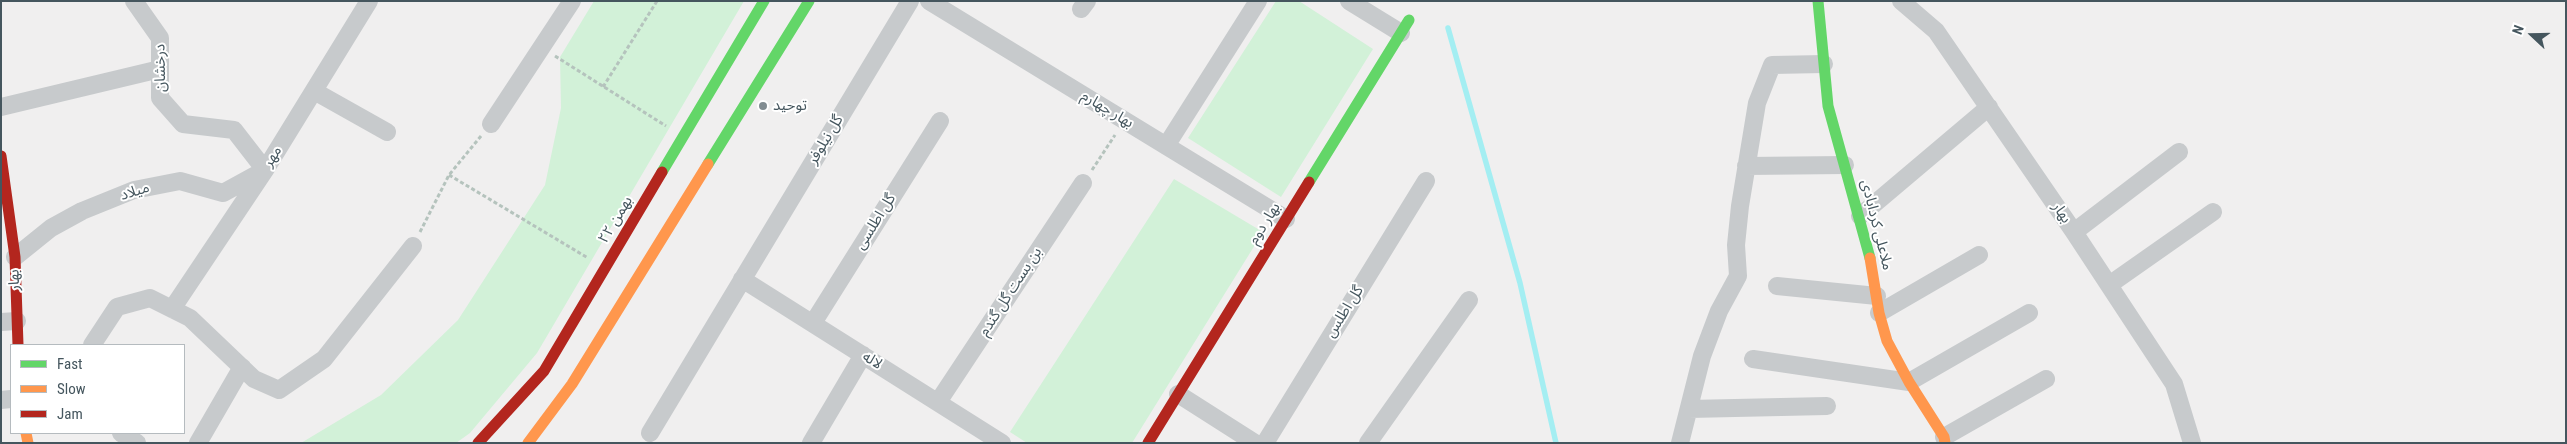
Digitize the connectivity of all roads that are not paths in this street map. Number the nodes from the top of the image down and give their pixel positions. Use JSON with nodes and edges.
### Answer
{"nodes":[{"id":1,"x":134,"y":1,"type":"edge"},
{"id":2,"x":369,"y":1,"type":"edge"},
{"id":3,"x":572,"y":1,"type":"edge"},
{"id":4,"x":764,"y":1,"type":"edge"},
{"id":5,"x":809,"y":1,"type":"edge"},
{"id":6,"x":910,"y":1,"type":"edge"},
{"id":7,"x":929,"y":1,"type":"edge"},
{"id":8,"x":1258,"y":1,"type":"edge"},
{"id":9,"x":1349,"y":1,"type":"edge"},
{"id":10,"x":1818,"y":1,"type":"edge"},
{"id":11,"x":1901,"y":1,"type":"edge"},
{"id":12,"x":1405,"y":27,"type":"joint"},
{"id":13,"x":1824,"y":64,"type":"junction"},
{"id":14,"x":160,"y":69,"type":"junction"},
{"id":15,"x":314,"y":91,"type":"junction"},
{"id":16,"x":1989,"y":107,"type":"junction"},
{"id":17,"x":1,"y":108,"type":"edge"},
{"id":18,"x":940,"y":121,"type":"dead end"},
{"id":19,"x":491,"y":124,"type":"road end"},
{"id":20,"x":387,"y":132,"type":"dead end"},
{"id":21,"x":1166,"y":146,"type":"junction"},
{"id":22,"x":2179,"y":152,"type":"dead end"},
{"id":23,"x":1,"y":156,"type":"edge"},
{"id":24,"x":1845,"y":165,"type":"junction"},
{"id":25,"x":1746,"y":166,"type":"junction"},
{"id":26,"x":265,"y":170,"type":"junction"},
{"id":27,"x":1426,"y":181,"type":"dead end"},
{"id":28,"x":1083,"y":183,"type":"road end"},
{"id":29,"x":3,"y":186,"type":"edge"},
{"id":30,"x":2213,"y":212,"type":"dead end"},
{"id":31,"x":1860,"y":216,"type":"junction"},
{"id":32,"x":1286,"y":219,"type":"junction"},
{"id":33,"x":2074,"y":232,"type":"junction"},
{"id":34,"x":413,"y":246,"type":"road end"},
{"id":35,"x":1979,"y":255,"type":"dead end"},
{"id":36,"x":14,"y":257,"type":"junction"},
{"id":37,"x":742,"y":279,"type":"junction"},
{"id":38,"x":1777,"y":286,"type":"dead end"},
{"id":39,"x":2109,"y":286,"type":"junction"},
{"id":40,"x":1470,"y":300,"type":"dead end"},
{"id":41,"x":1878,"y":305,"type":"junction"},
{"id":42,"x":172,"y":309,"type":"junction"},
{"id":43,"x":2029,"y":313,"type":"dead end"},
{"id":44,"x":9,"y":321,"type":"edge"},
{"id":45,"x":812,"y":323,"type":"junction"},
{"id":46,"x":18,"y":344,"type":"edge"},
{"id":47,"x":93,"y":344,"type":"edge"},
{"id":48,"x":864,"y":355,"type":"junction"},
{"id":49,"x":1753,"y":359,"type":"dead end"},
{"id":50,"x":242,"y":367,"type":"junction"},
{"id":51,"x":2046,"y":379,"type":"dead end"},
{"id":52,"x":1910,"y":382,"type":"junction"},
{"id":53,"x":1178,"y":394,"type":"junction"},
{"id":54,"x":938,"y":402,"type":"junction"},
{"id":55,"x":1827,"y":406,"type":"dead end"},
{"id":56,"x":1689,"y":408,"type":"junction"},
{"id":57,"x":650,"y":433,"type":"dead end"},
{"id":58,"x":1945,"y":440,"type":"edge"},
{"id":59,"x":997,"y":441,"type":"edge"},
{"id":60,"x":198,"y":443,"type":"edge"},
{"id":61,"x":478,"y":443,"type":"edge"},
{"id":62,"x":528,"y":443,"type":"edge"},
{"id":63,"x":811,"y":443,"type":"edge"},
{"id":64,"x":1148,"y":443,"type":"edge"},
{"id":65,"x":1255,"y":443,"type":"edge"},
{"id":66,"x":1265,"y":443,"type":"edge"},
{"id":67,"x":1368,"y":443,"type":"edge"},
{"id":68,"x":1680,"y":443,"type":"edge"},
{"id":69,"x":2192,"y":443,"type":"edge"}],
"edges":[{"from":1,"to":14,"type":"street","name":"درخشان"},
{"from":2,"to":15,"type":"street","name":"مهر"},
{"from":3,"to":19,"type":"street"},
{"from":4,"to":61,"type":"street","name":"۲۲ بهمن"},
{"from":5,"to":62,"type":"street"},
{"from":6,"to":37,"type":"street","name":"گل نیلوفر"},
{"from":7,"to":21,"type":"street","name":"بهار چهارم"},
{"from":8,"to":21,"type":"street"},
{"from":9,"to":12,"type":"street"},
{"from":10,"to":13,"type":"street","name":"ملاعلی کردابادی"},
{"from":11,"to":16,"type":"street","name":"بهار"},
{"from":12,"to":32,"type":"street","name":"بهار دوم"},
{"from":13,"to":24,"type":"street","name":"ملاعلی کردابادی"},
{"from":13,"to":25,"type":"street"},
{"from":14,"to":17,"type":"street"},
{"from":14,"to":26,"type":"street","name":"درخشان"},
{"from":15,"to":20,"type":"street"},
{"from":15,"to":26,"type":"street","name":"مهر"},
{"from":16,"to":31,"type":"street"},
{"from":16,"to":33,"type":"street","name":"بهار"},
{"from":18,"to":45,"type":"street","name":"گل اطلسی"},
{"from":21,"to":32,"type":"street","name":"بهار چهارم"},
{"from":22,"to":33,"type":"street"},
{"from":23,"to":29,"type":"street","name":"بهار"},
{"from":24,"to":25,"type":"street"},
{"from":24,"to":31,"type":"street","name":"ملاعلی کردابادی"},
{"from":25,"to":56,"type":"street"},
{"from":26,"to":36,"type":"street","name":"میلاد"},
{"from":26,"to":42,"type":"street","name":"مهر"},
{"from":27,"to":66,"type":"street","name":"گل اطلس"},
{"from":28,"to":54,"type":"street","name":"بن بست گل گندم"},
{"from":29,"to":36,"type":"street","name":"بهار"},
{"from":30,"to":39,"type":"street"},
{"from":31,"to":41,"type":"street","name":"ملاعلی کردابادی"},
{"from":32,"to":53,"type":"street","name":"بهار دوم"},
{"from":33,"to":39,"type":"street","name":"بهار"},
{"from":34,"to":50,"type":"street"},
{"from":35,"to":41,"type":"street"},
{"from":36,"to":44,"type":"street","name":"بهار"},
{"from":37,"to":45,"type":"street","name":"لاله"},
{"from":37,"to":57,"type":"street","name":"گل نیلوفر"},
{"from":38,"to":41,"type":"street"},
{"from":39,"to":69,"type":"street","name":"بهار"},
{"from":40,"to":67,"type":"street"},
{"from":41,"to":52,"type":"street","name":"ملاعلی کردابادی"},
{"from":42,"to":47,"type":"street"},
{"from":42,"to":50,"type":"street"},
{"from":43,"to":52,"type":"street"},
{"from":44,"to":46,"type":"street","name":"بهار"},
{"from":45,"to":48,"type":"street","name":"لاله"},
{"from":48,"to":54,"type":"street","name":"لاله"},
{"from":48,"to":63,"type":"street"},
{"from":49,"to":52,"type":"street"},
{"from":50,"to":60,"type":"street"},
{"from":51,"to":58,"type":"street"},
{"from":52,"to":58,"type":"street","name":"ملاعلی کردابادی"},
{"from":53,"to":64,"type":"street","name":"بهار دوم"},
{"from":53,"to":65,"type":"street"},
{"from":54,"to":59,"type":"street","name":"لاله"},
{"from":55,"to":56,"type":"street"},
{"from":56,"to":68,"type":"street"}]}
